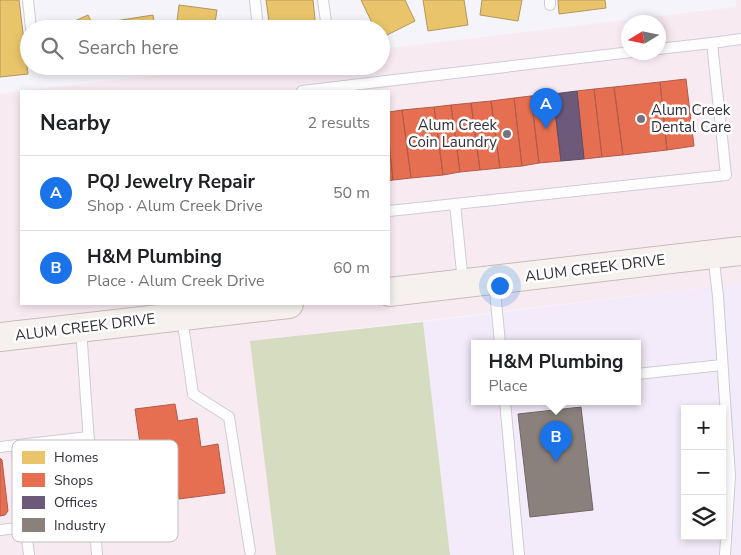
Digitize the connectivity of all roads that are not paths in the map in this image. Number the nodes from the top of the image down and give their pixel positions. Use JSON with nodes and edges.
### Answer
{"nodes":[{"id":1,"x":28,"y":0,"type":"edge"},
{"id":2,"x":255,"y":0,"type":"edge"},
{"id":3,"x":324,"y":0,"type":"edge"},
{"id":4,"x":30,"y":20,"type":"edge"},
{"id":5,"x":257,"y":20,"type":"edge"},
{"id":6,"x":326,"y":20,"type":"edge"},
{"id":7,"x":741,"y":39,"type":"edge"},
{"id":8,"x":712,"y":43,"type":"junction"},
{"id":9,"x":666,"y":48,"type":"edge"},
{"id":10,"x":621,"y":53,"type":"edge"},
{"id":11,"x":310,"y":90,"type":"edge"},
{"id":12,"x":455,"y":204,"type":"junction"},
{"id":13,"x":390,"y":211,"type":"edge"},
{"id":14,"x":741,"y":251,"type":"edge"},
{"id":15,"x":713,"y":254,"type":"junction"},
{"id":16,"x":494,"y":280,"type":"junction"},
{"id":17,"x":463,"y":283,"type":"junction"},
{"id":18,"x":390,"y":292,"type":"edge"},
{"id":19,"x":280,"y":305,"type":"edge"},
{"id":20,"x":182,"y":316,"type":"junction"},
{"id":21,"x":80,"y":328,"type":"junction"},
{"id":22,"x":0,"y":337,"type":"edge"},
{"id":23,"x":500,"y":340,"type":"edge"},
{"id":24,"x":722,"y":365,"type":"junction"},
{"id":25,"x":641,"y":374,"type":"edge"},
{"id":26,"x":505,"y":405,"type":"edge"},
{"id":27,"x":89,"y":437,"type":"junction"},
{"id":28,"x":65,"y":440,"type":"edge"},
{"id":29,"x":89,"y":440,"type":"edge"},
{"id":30,"x":28,"y":542,"type":"edge"},
{"id":31,"x":96,"y":542,"type":"edge"},
{"id":32,"x":250,"y":551,"type":"dead end"},
{"id":33,"x":29,"y":555,"type":"edge"},
{"id":34,"x":97,"y":555,"type":"edge"},
{"id":35,"x":519,"y":555,"type":"edge"},
{"id":36,"x":725,"y":555,"type":"edge"}],
"edges":[{"from":1,"to":4,"type":"lane"},
{"from":2,"to":5,"type":"lane"},
{"from":3,"to":6,"type":"lane"},
{"from":7,"to":8,"type":"lane"},
{"from":8,"to":9,"type":"lane"},
{"from":8,"to":12,"type":"lane"},
{"from":10,"to":11,"type":"lane"},
{"from":12,"to":13,"type":"lane"},
{"from":12,"to":17,"type":"lane"},
{"from":14,"to":15,"type":"main road","name":"ALUM CREEK DRIVE"},
{"from":15,"to":16,"type":"main road","name":"ALUM CREEK DRIVE"},
{"from":15,"to":24,"type":"lane"},
{"from":16,"to":17,"type":"main road","name":"ALUM CREEK DRIVE"},
{"from":16,"to":23,"type":"lane"},
{"from":17,"to":18,"type":"main road","name":"ALUM CREEK DRIVE"},
{"from":19,"to":20,"type":"main road","name":"ALUM CREEK DRIVE"},
{"from":20,"to":21,"type":"main road","name":"ALUM CREEK DRIVE"},
{"from":20,"to":32,"type":"lane"},
{"from":21,"to":22,"type":"main road","name":"ALUM CREEK DRIVE"},
{"from":21,"to":27,"type":"lane"},
{"from":24,"to":25,"type":"lane"},
{"from":24,"to":36,"type":"lane"},
{"from":26,"to":35,"type":"lane"},
{"from":27,"to":28,"type":"lane"},
{"from":27,"to":29,"type":"lane"},
{"from":30,"to":33,"type":"lane"},
{"from":31,"to":34,"type":"lane"}]}
